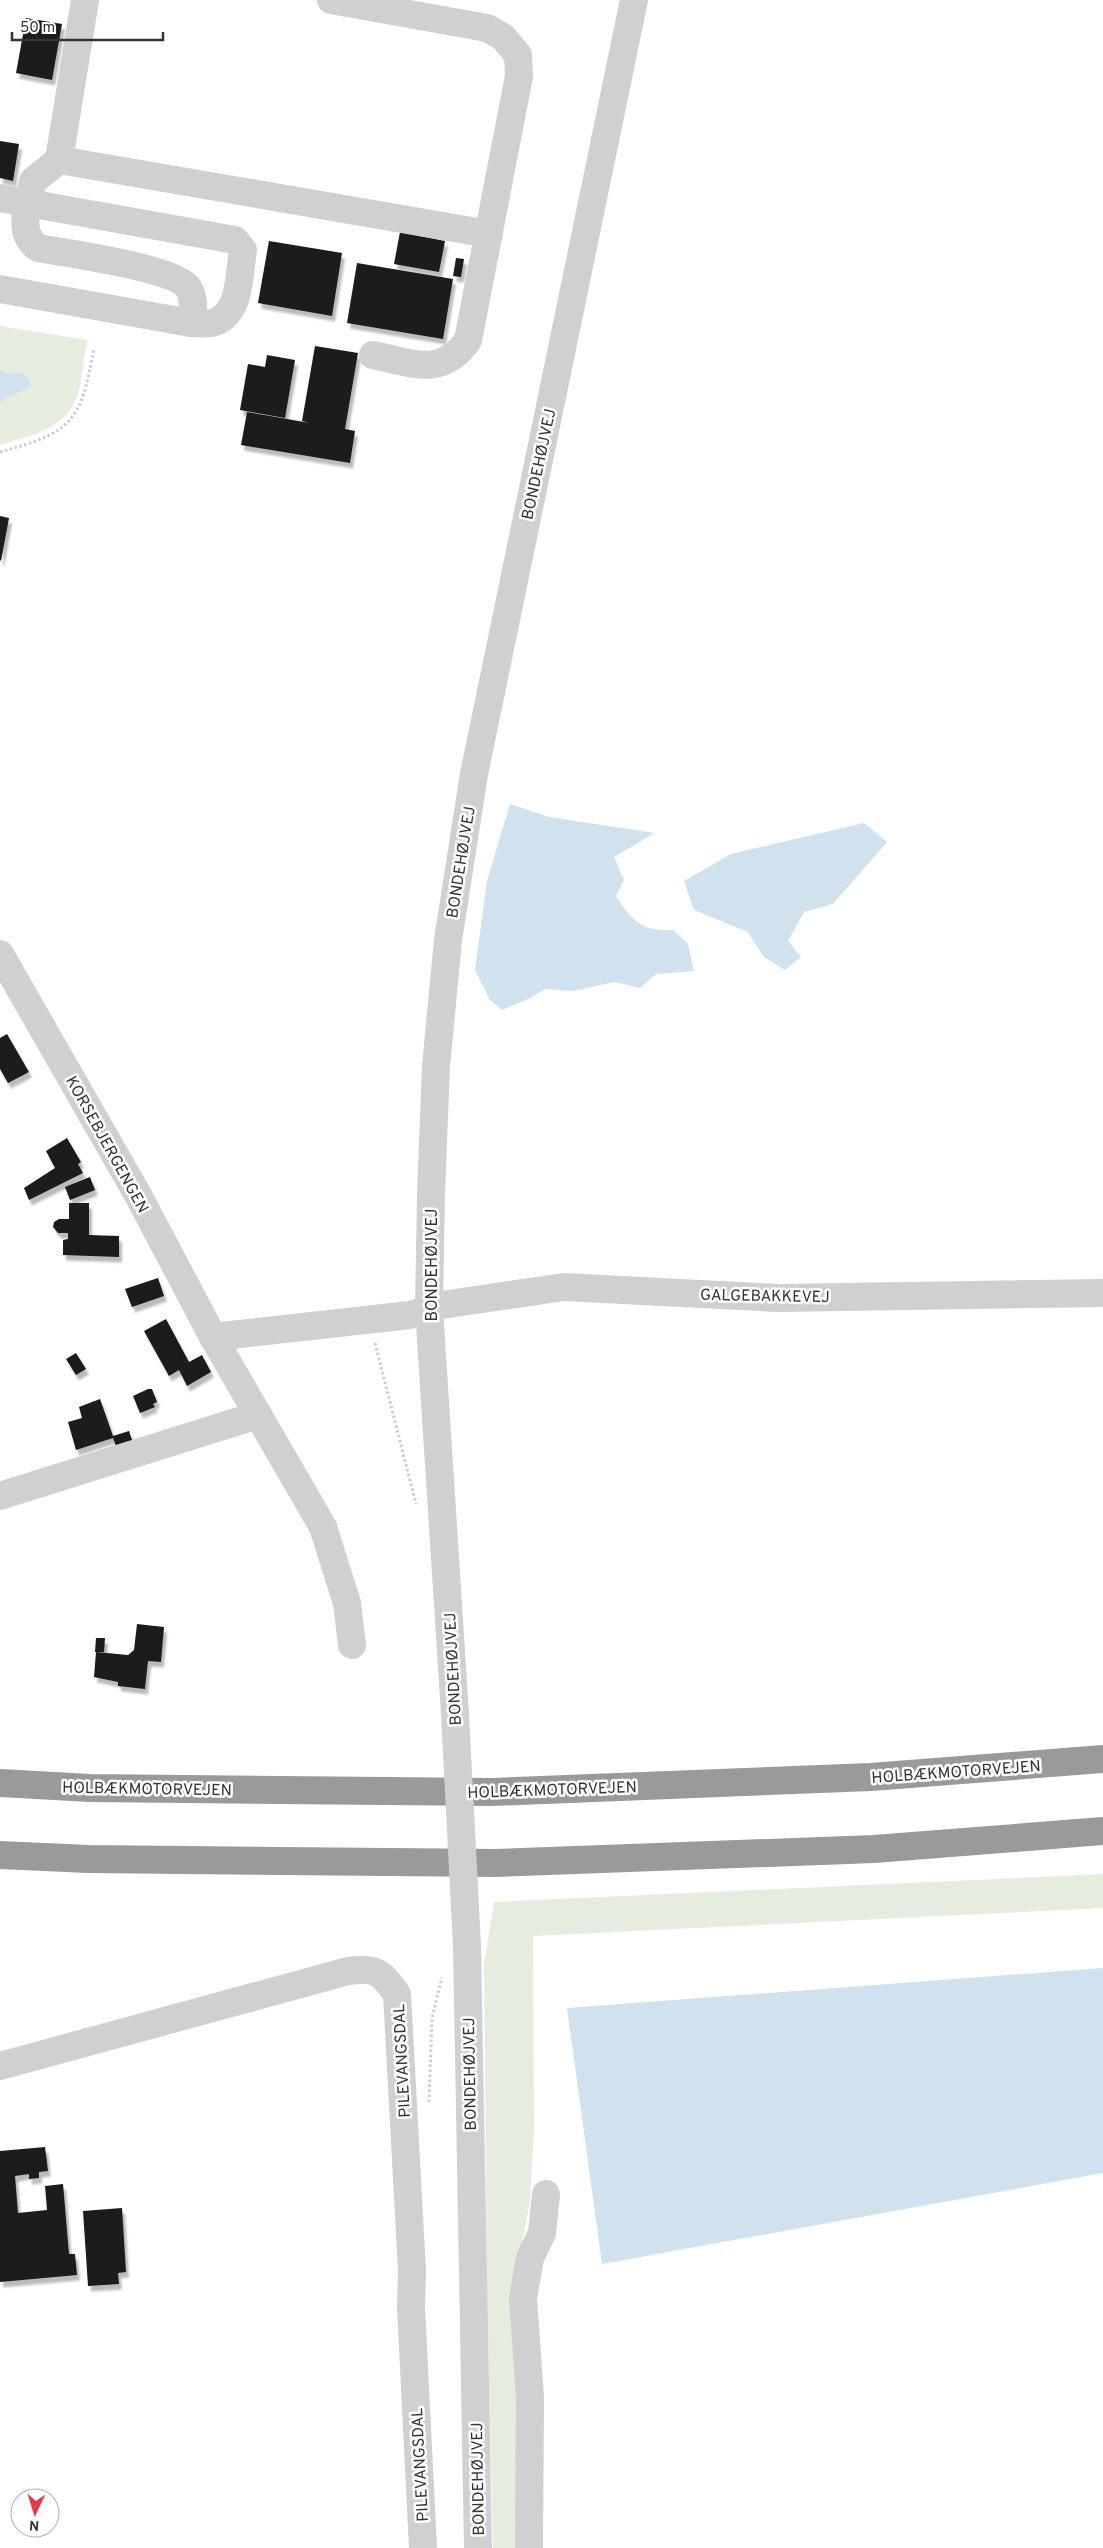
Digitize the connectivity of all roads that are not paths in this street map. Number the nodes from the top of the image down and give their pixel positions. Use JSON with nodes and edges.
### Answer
{"nodes":[{"id":1,"x":85,"y":0,"type":"edge"},
{"id":2,"x":331,"y":0,"type":"edge"},
{"id":3,"x":634,"y":0,"type":"edge"},
{"id":4,"x":59,"y":160,"type":"junction"},
{"id":5,"x":0,"y":198,"type":"edge"},
{"id":6,"x":28,"y":204,"type":"junction"},
{"id":7,"x":488,"y":234,"type":"junction"},
{"id":8,"x":0,"y":289,"type":"edge"},
{"id":9,"x":191,"y":323,"type":"junction"},
{"id":10,"x":373,"y":355,"type":"dead end"},
{"id":11,"x":0,"y":954,"type":"edge"},
{"id":12,"x":1103,"y":1293,"type":"edge"},
{"id":13,"x":430,"y":1308,"type":"junction"},
{"id":14,"x":213,"y":1337,"type":"junction"},
{"id":15,"x":258,"y":1415,"type":"junction"},
{"id":16,"x":0,"y":1496,"type":"edge"},
{"id":17,"x":352,"y":1644,"type":"dead end"},
{"id":18,"x":1103,"y":1760,"type":"edge"},
{"id":19,"x":0,"y":1783,"type":"edge"},
{"id":20,"x":1103,"y":1831,"type":"edge"},
{"id":21,"x":0,"y":1855,"type":"edge"},
{"id":22,"x":0,"y":2066,"type":"edge"},
{"id":23,"x":546,"y":2194,"type":"dead end"},
{"id":24,"x":423,"y":2548,"type":"edge"},
{"id":25,"x":478,"y":2548,"type":"edge"},
{"id":26,"x":529,"y":2548,"type":"edge"}],
"edges":[{"from":1,"to":4,"type":"street"},
{"from":2,"to":7,"type":"street"},
{"from":3,"to":13,"type":"street","name":"BONDEHØJVEJ"},
{"from":4,"to":6,"type":"street"},
{"from":4,"to":7,"type":"street"},
{"from":5,"to":6,"type":"street"},
{"from":6,"to":9,"type":"street"},
{"from":6,"to":9,"type":"street"},
{"from":7,"to":10,"type":"street"},
{"from":8,"to":9,"type":"street"},
{"from":11,"to":14,"type":"street","name":"KORSEBJERGENGEN"},
{"from":12,"to":13,"type":"street","name":"GALGEBAKKEVEJ"},
{"from":13,"to":14,"type":"street"},
{"from":13,"to":25,"type":"street","name":"BONDEHØJVEJ","bridge":true},
{"from":14,"to":15,"type":"street","name":"KORSEBJERGENGEN"},
{"from":15,"to":16,"type":"street"},
{"from":15,"to":17,"type":"street","name":"KORSEBJERGENGEN"},
{"from":18,"to":19,"type":"highway","name":"HOLBÆKMOTORVEJEN"},
{"from":20,"to":21,"type":"highway"},
{"from":22,"to":24,"type":"street","name":"PILEVANGSDAL"},
{"from":23,"to":26,"type":"street"}]}
